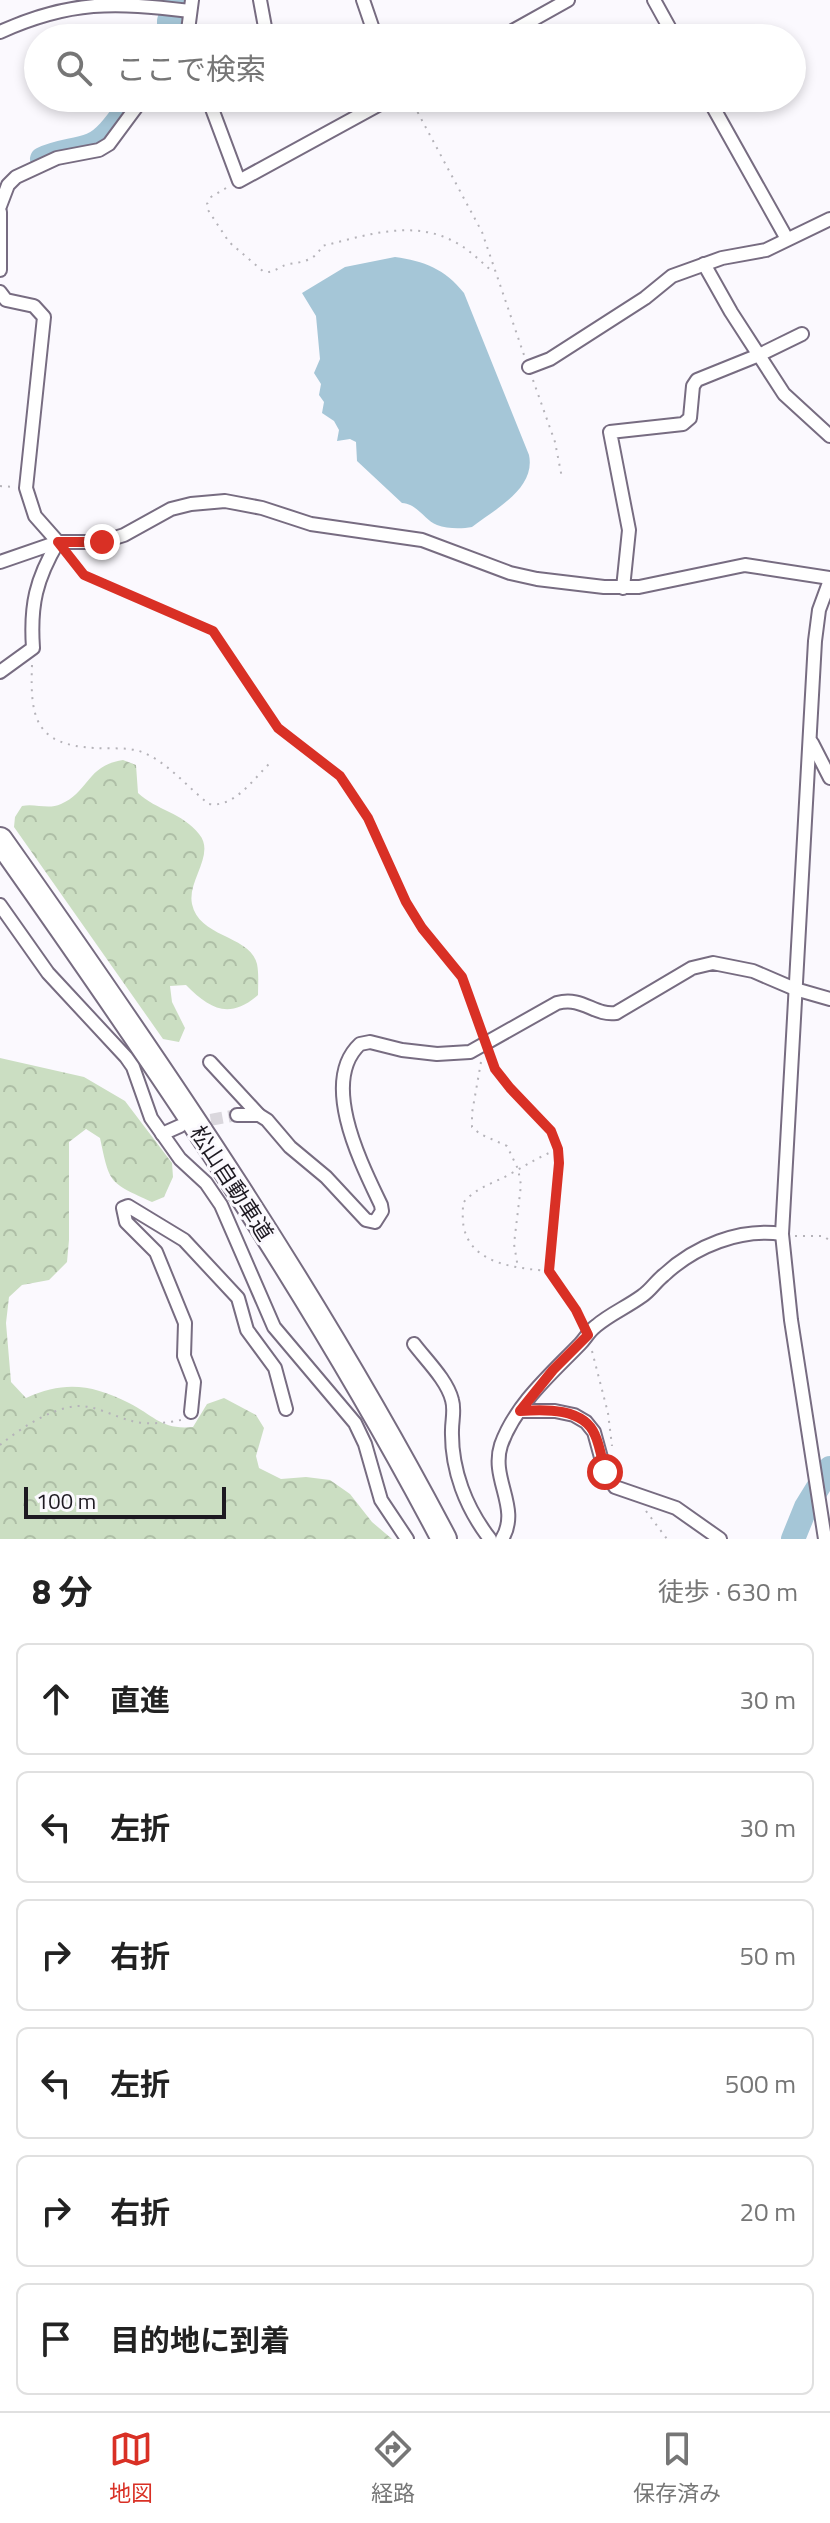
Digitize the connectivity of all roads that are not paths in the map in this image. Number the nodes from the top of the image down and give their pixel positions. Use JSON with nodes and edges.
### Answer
{"nodes":[{"id":1,"x":260,"y":0,"type":"edge"},
{"id":2,"x":363,"y":0,"type":"edge"},
{"id":3,"x":568,"y":0,"type":"edge"},
{"id":4,"x":654,"y":0,"type":"edge"},
{"id":5,"x":191,"y":6,"type":"edge"},
{"id":6,"x":264,"y":24,"type":"edge"},
{"id":7,"x":371,"y":24,"type":"edge"},
{"id":8,"x":525,"y":24,"type":"edge"},
{"id":9,"x":667,"y":24,"type":"edge"},
{"id":10,"x":0,"y":32,"type":"edge"},
{"id":11,"x":133,"y":112,"type":"edge"},
{"id":12,"x":213,"y":112,"type":"edge"},
{"id":13,"x":365,"y":112,"type":"edge"},
{"id":14,"x":716,"y":112,"type":"edge"},
{"id":15,"x":0,"y":206,"type":"edge"},
{"id":16,"x":0,"y":212,"type":"edge"},
{"id":17,"x":830,"y":219,"type":"edge"},
{"id":18,"x":787,"y":239,"type":"junction"},
{"id":19,"x":704,"y":264,"type":"junction"},
{"id":20,"x":0,"y":270,"type":"edge"},
{"id":21,"x":0,"y":292,"type":"edge"},
{"id":22,"x":802,"y":334,"type":"dead end"},
{"id":23,"x":759,"y":355,"type":"junction"},
{"id":24,"x":529,"y":367,"type":"road end"},
{"id":25,"x":830,"y":436,"type":"edge"},
{"id":26,"x":58,"y":542,"type":"junction"},
{"id":27,"x":0,"y":562,"type":"edge"},
{"id":28,"x":830,"y":579,"type":"edge"},
{"id":29,"x":623,"y":588,"type":"junction"},
{"id":30,"x":0,"y":672,"type":"edge"},
{"id":31,"x":811,"y":740,"type":"junction"},
{"id":32,"x":830,"y":778,"type":"edge"},
{"id":33,"x":0,"y":840,"type":"edge"},
{"id":34,"x":1,"y":907,"type":"edge"},
{"id":35,"x":795,"y":989,"type":"junction"},
{"id":36,"x":830,"y":999,"type":"edge"},
{"id":37,"x":210,"y":1062,"type":"dead end"},
{"id":38,"x":237,"y":1115,"type":"tunnel mouth"},
{"id":39,"x":259,"y":1115,"type":"junction"},
{"id":40,"x":180,"y":1126,"type":"tunnel mouth"},
{"id":41,"x":162,"y":1134,"type":"junction"},
{"id":42,"x":782,"y":1234,"type":"junction"},
{"id":43,"x":243,"y":1313,"type":"junction"},
{"id":44,"x":274,"y":1327,"type":"junction"},
{"id":45,"x":414,"y":1344,"type":"dead end"},
{"id":46,"x":286,"y":1409,"type":"dead end"},
{"id":47,"x":520,"y":1411,"type":"junction"},
{"id":48,"x":191,"y":1412,"type":"road end"},
{"id":49,"x":407,"y":1539,"type":"edge"},
{"id":50,"x":444,"y":1539,"type":"edge"},
{"id":51,"x":490,"y":1539,"type":"edge"},
{"id":52,"x":502,"y":1539,"type":"edge"},
{"id":53,"x":720,"y":1539,"type":"edge"},
{"id":54,"x":825,"y":1539,"type":"edge"}],
"edges":[{"from":1,"to":6,"type":"street"},
{"from":2,"to":7,"type":"street"},
{"from":3,"to":8,"type":"street"},
{"from":4,"to":9,"type":"street"},
{"from":5,"to":10,"type":"street"},
{"from":11,"to":15,"type":"street"},
{"from":12,"to":13,"type":"street"},
{"from":14,"to":18,"type":"street"},
{"from":16,"to":20,"type":"street"},
{"from":17,"to":18,"type":"street"},
{"from":18,"to":19,"type":"street"},
{"from":19,"to":23,"type":"street"},
{"from":19,"to":24,"type":"street"},
{"from":21,"to":26,"type":"street"},
{"from":22,"to":23,"type":"street"},
{"from":23,"to":25,"type":"street"},
{"from":23,"to":29,"type":"street"},
{"from":26,"to":27,"type":"street"},
{"from":26,"to":29,"type":"street"},
{"from":26,"to":30,"type":"street"},
{"from":28,"to":29,"type":"street"},
{"from":28,"to":31,"type":"street"},
{"from":31,"to":32,"type":"street"},
{"from":31,"to":35,"type":"street"},
{"from":33,"to":50,"type":"highway","name":"松山自動車道"},
{"from":34,"to":41,"type":"street"},
{"from":35,"to":36,"type":"street"},
{"from":35,"to":39,"type":"street"},
{"from":35,"to":42,"type":"street"},
{"from":37,"to":39,"type":"street"},
{"from":38,"to":39,"type":"street"},
{"from":40,"to":41,"type":"street"},
{"from":41,"to":44,"type":"street"},
{"from":42,"to":47,"type":"street"},
{"from":42,"to":54,"type":"street"},
{"from":43,"to":44,"type":"street"},
{"from":43,"to":46,"type":"street"},
{"from":43,"to":48,"type":"street"},
{"from":44,"to":49,"type":"street"},
{"from":45,"to":51,"type":"street"},
{"from":47,"to":52,"type":"street"},
{"from":47,"to":53,"type":"street"}]}
